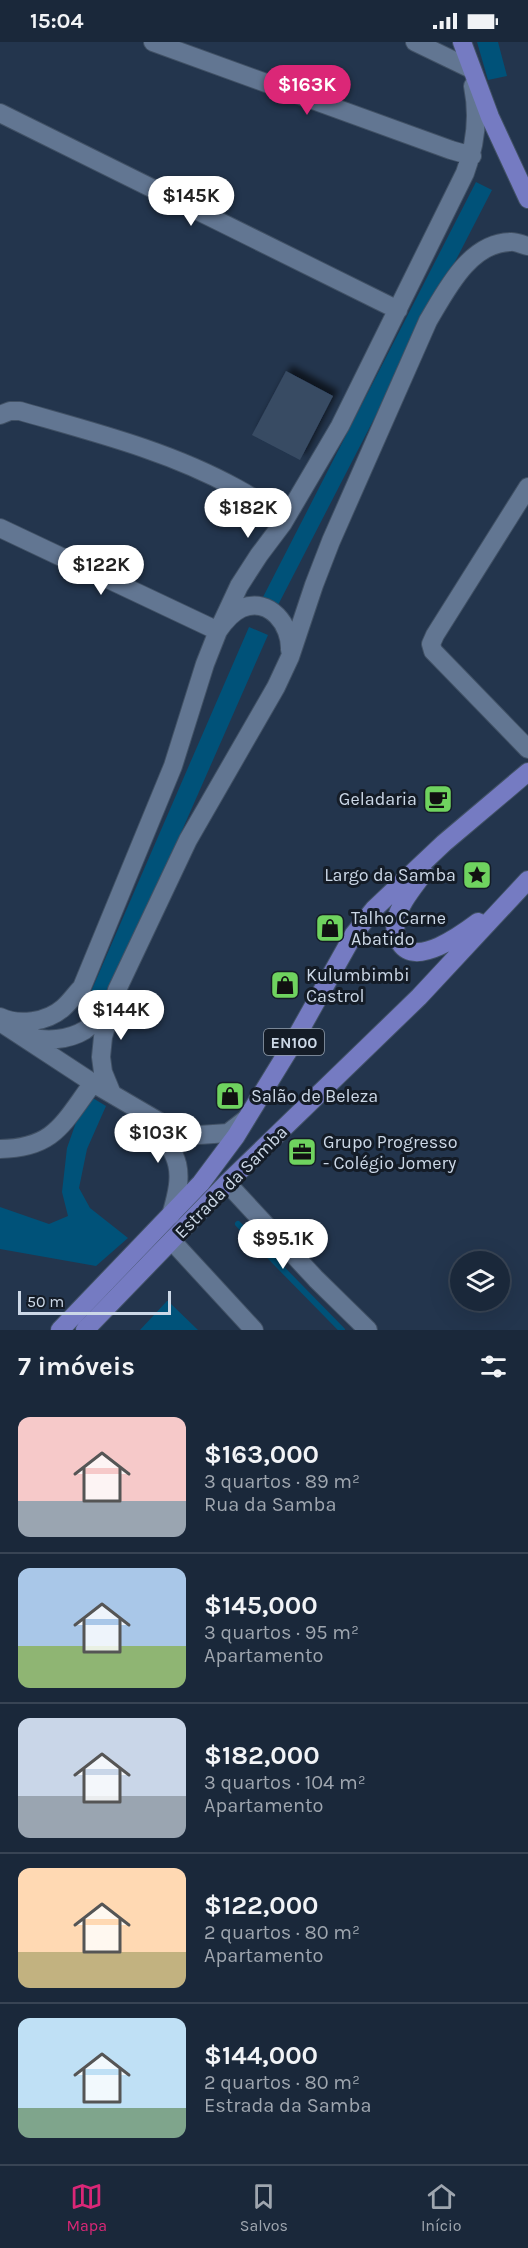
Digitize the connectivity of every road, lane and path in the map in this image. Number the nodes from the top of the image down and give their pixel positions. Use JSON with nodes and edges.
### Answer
{"nodes":[{"id":1,"x":153,"y":42,"type":"edge"},
{"id":2,"x":416,"y":42,"type":"edge"},
{"id":3,"x":462,"y":43,"type":"edge"},
{"id":4,"x":469,"y":68,"type":"junction"},
{"id":5,"x":0,"y":113,"type":"edge"},
{"id":6,"x":472,"y":156,"type":"junction"},
{"id":7,"x":528,"y":199,"type":"edge"},
{"id":8,"x":528,"y":246,"type":"edge"},
{"id":9,"x":398,"y":310,"type":"junction"},
{"id":10,"x":0,"y":415,"type":"edge"},
{"id":11,"x":528,"y":487,"type":"edge"},
{"id":12,"x":283,"y":523,"type":"junction"},
{"id":13,"x":0,"y":528,"type":"edge"},
{"id":14,"x":218,"y":631,"type":"junction"},
{"id":15,"x":290,"y":657,"type":"junction"},
{"id":16,"x":528,"y":749,"type":"edge"},
{"id":17,"x":528,"y":772,"type":"edge"},
{"id":18,"x":444,"y":843,"type":"junction"},
{"id":19,"x":528,"y":880,"type":"edge"},
{"id":20,"x":506,"y":902,"type":"junction"},
{"id":21,"x":117,"y":990,"type":"junction"},
{"id":22,"x":0,"y":1017,"type":"edge"},
{"id":23,"x":0,"y":1022,"type":"edge"},
{"id":24,"x":18,"y":1033,"type":"junction"},
{"id":25,"x":93,"y":1083,"type":"junction"},
{"id":26,"x":112,"y":1094,"type":"junction"},
{"id":27,"x":147,"y":1114,"type":"junction"},
{"id":28,"x":248,"y":1118,"type":"junction"},
{"id":29,"x":0,"y":1149,"type":"edge"},
{"id":30,"x":226,"y":1183,"type":"junction"},
{"id":31,"x":171,"y":1215,"type":"junction"},
{"id":32,"x":172,"y":1241,"type":"junction"},
{"id":33,"x":151,"y":1250,"type":"junction"},
{"id":34,"x":111,"y":1292,"type":"junction"},
{"id":35,"x":60,"y":1330,"type":"edge"},
{"id":36,"x":85,"y":1330,"type":"edge"},
{"id":37,"x":254,"y":1330,"type":"edge"},
{"id":38,"x":368,"y":1330,"type":"edge"}],
"edges":[{"from":1,"to":6,"type":"street"},
{"from":2,"to":4,"type":"street"},
{"from":3,"to":4,"type":"street"},
{"from":3,"to":7,"type":"main road"},
{"from":4,"to":6,"type":"street"},
{"from":5,"to":9,"type":"street"},
{"from":6,"to":9,"type":"street"},
{"from":8,"to":15,"type":"street"},
{"from":9,"to":12,"type":"street"},
{"from":10,"to":12,"type":"street"},
{"from":11,"to":16,"type":"street"},
{"from":12,"to":14,"type":"street"},
{"from":13,"to":14,"type":"street"},
{"from":14,"to":15,"type":"street"},
{"from":14,"to":22,"type":"street"},
{"from":15,"to":21,"type":"street"},
{"from":17,"to":18,"type":"main road","name":"Estrada da Samba","number":"EN100"},
{"from":18,"to":20,"type":"main road"},
{"from":18,"to":28,"type":"main road","name":"Estrada da Samba","number":"EN100"},
{"from":19,"to":20,"type":"main road","name":"Estrada da Samba","number":"EN100"},
{"from":20,"to":30,"type":"main road","name":"Estrada da Samba","number":"EN100"},
{"from":21,"to":24,"type":"street"},
{"from":21,"to":26,"type":"street"},
{"from":23,"to":24,"type":"street"},
{"from":24,"to":25,"type":"street"},
{"from":25,"to":26,"type":"street"},
{"from":25,"to":29,"type":"street"},
{"from":26,"to":27,"type":"street"},
{"from":27,"to":28,"type":"street"},
{"from":27,"to":31,"type":"street"},
{"from":28,"to":31,"type":"main road","name":"Estrada da Samba","number":"EN100"},
{"from":30,"to":32,"type":"main road","name":"Estrada da Samba","number":"EN100"},
{"from":30,"to":38,"type":"street"},
{"from":31,"to":33,"type":"main road","name":"Estrada da Samba","number":"EN100"},
{"from":32,"to":33,"type":"main road","name":"Estrada da Samba","number":"EN100"},
{"from":32,"to":37,"type":"street"},
{"from":33,"to":34,"type":"main road","name":"Estrada da Samba","number":"EN100"},
{"from":34,"to":35,"type":"main road","name":"Estrada da Samba","number":"EN100"},
{"from":34,"to":36,"type":"main road","name":"Estrada da Samba","number":"EN100"}]}
